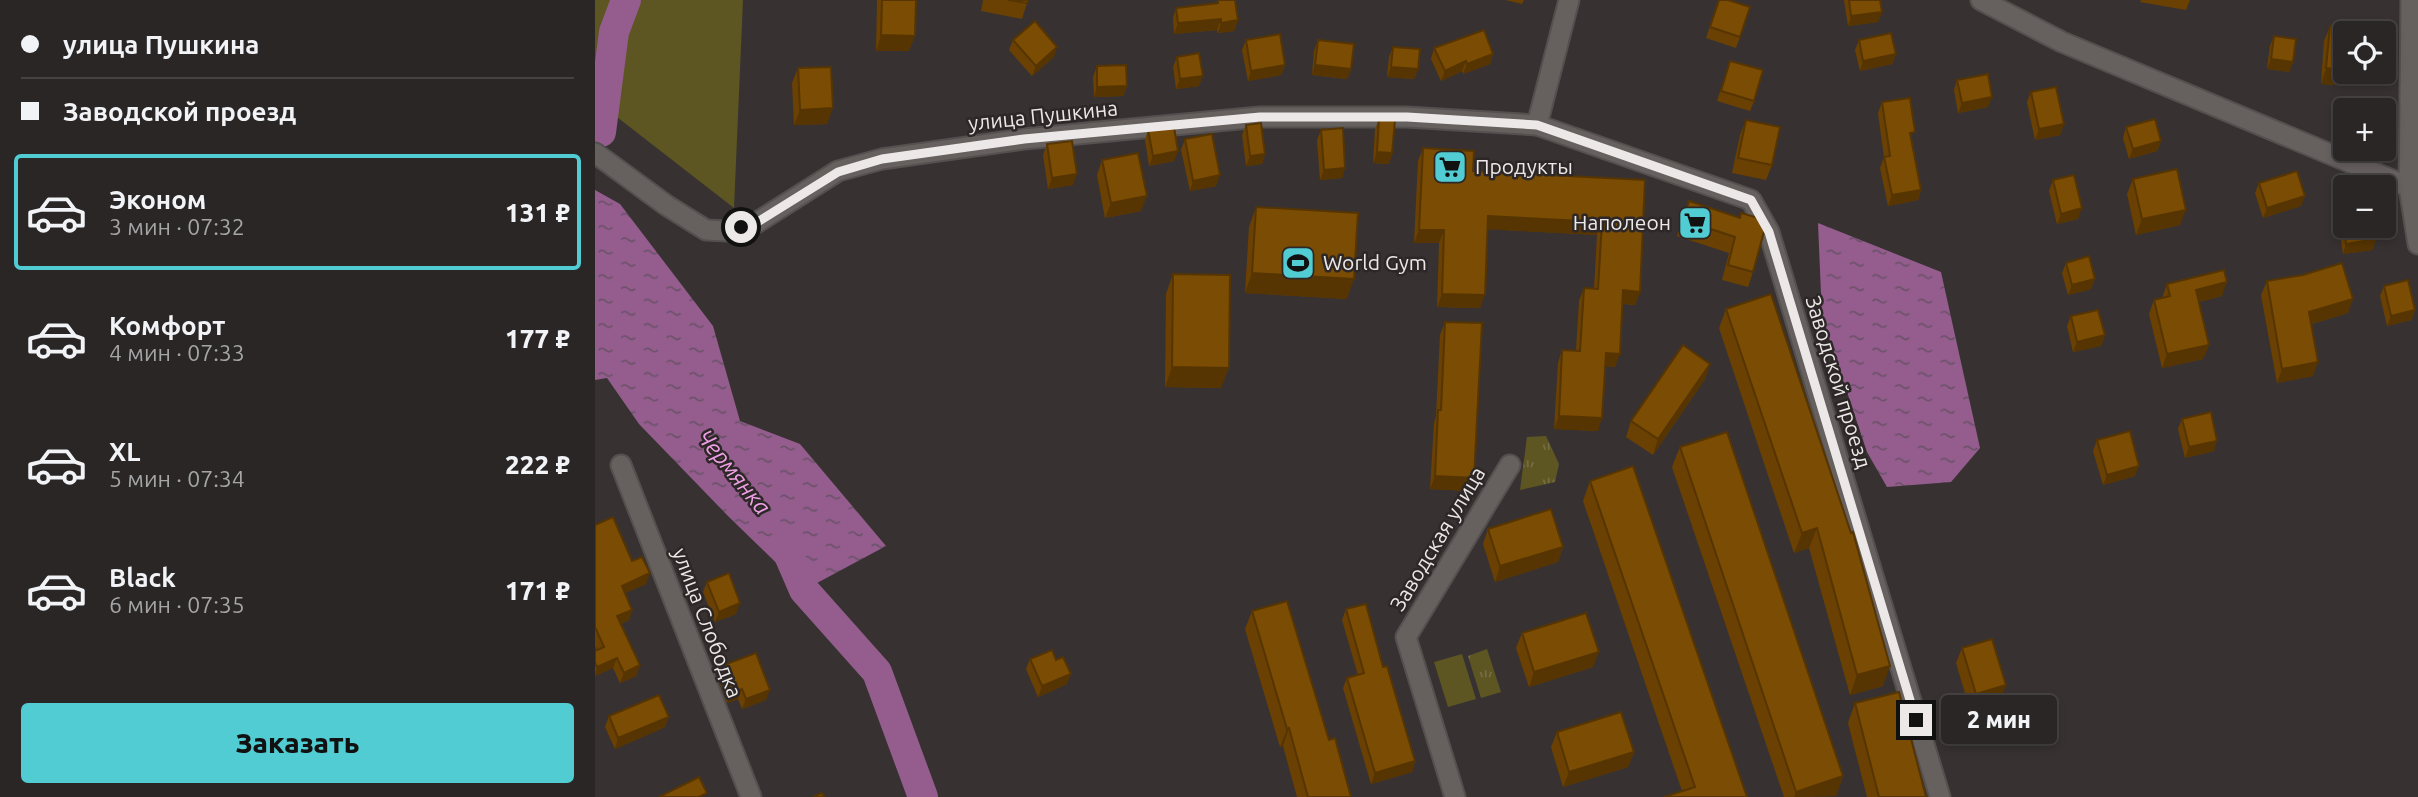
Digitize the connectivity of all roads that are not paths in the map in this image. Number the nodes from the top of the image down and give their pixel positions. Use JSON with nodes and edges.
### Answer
{"nodes":[{"id":1,"x":1569,"y":0,"type":"edge"},
{"id":2,"x":1981,"y":0,"type":"edge"},
{"id":3,"x":2411,"y":0,"type":"edge"},
{"id":4,"x":1537,"y":125,"type":"junction"},
{"id":5,"x":595,"y":153,"type":"edge"},
{"id":6,"x":2409,"y":187,"type":"junction"},
{"id":7,"x":2418,"y":244,"type":"edge"},
{"id":8,"x":621,"y":465,"type":"dead end"},
{"id":9,"x":1510,"y":465,"type":"dead end"},
{"id":10,"x":751,"y":797,"type":"edge"},
{"id":11,"x":1455,"y":797,"type":"edge"},
{"id":12,"x":1940,"y":797,"type":"edge"}],
"edges":[{"from":1,"to":4,"type":"street"},
{"from":2,"to":6,"type":"street"},
{"from":3,"to":6,"type":"street"},
{"from":4,"to":5,"type":"street","name":"улица Пушкина"},
{"from":4,"to":12,"type":"street","name":"Заводской проезд"},
{"from":6,"to":7,"type":"street"},
{"from":8,"to":10,"type":"street","name":"улица Слободка"},
{"from":9,"to":11,"type":"street","name":"Заводская улица"}]}
